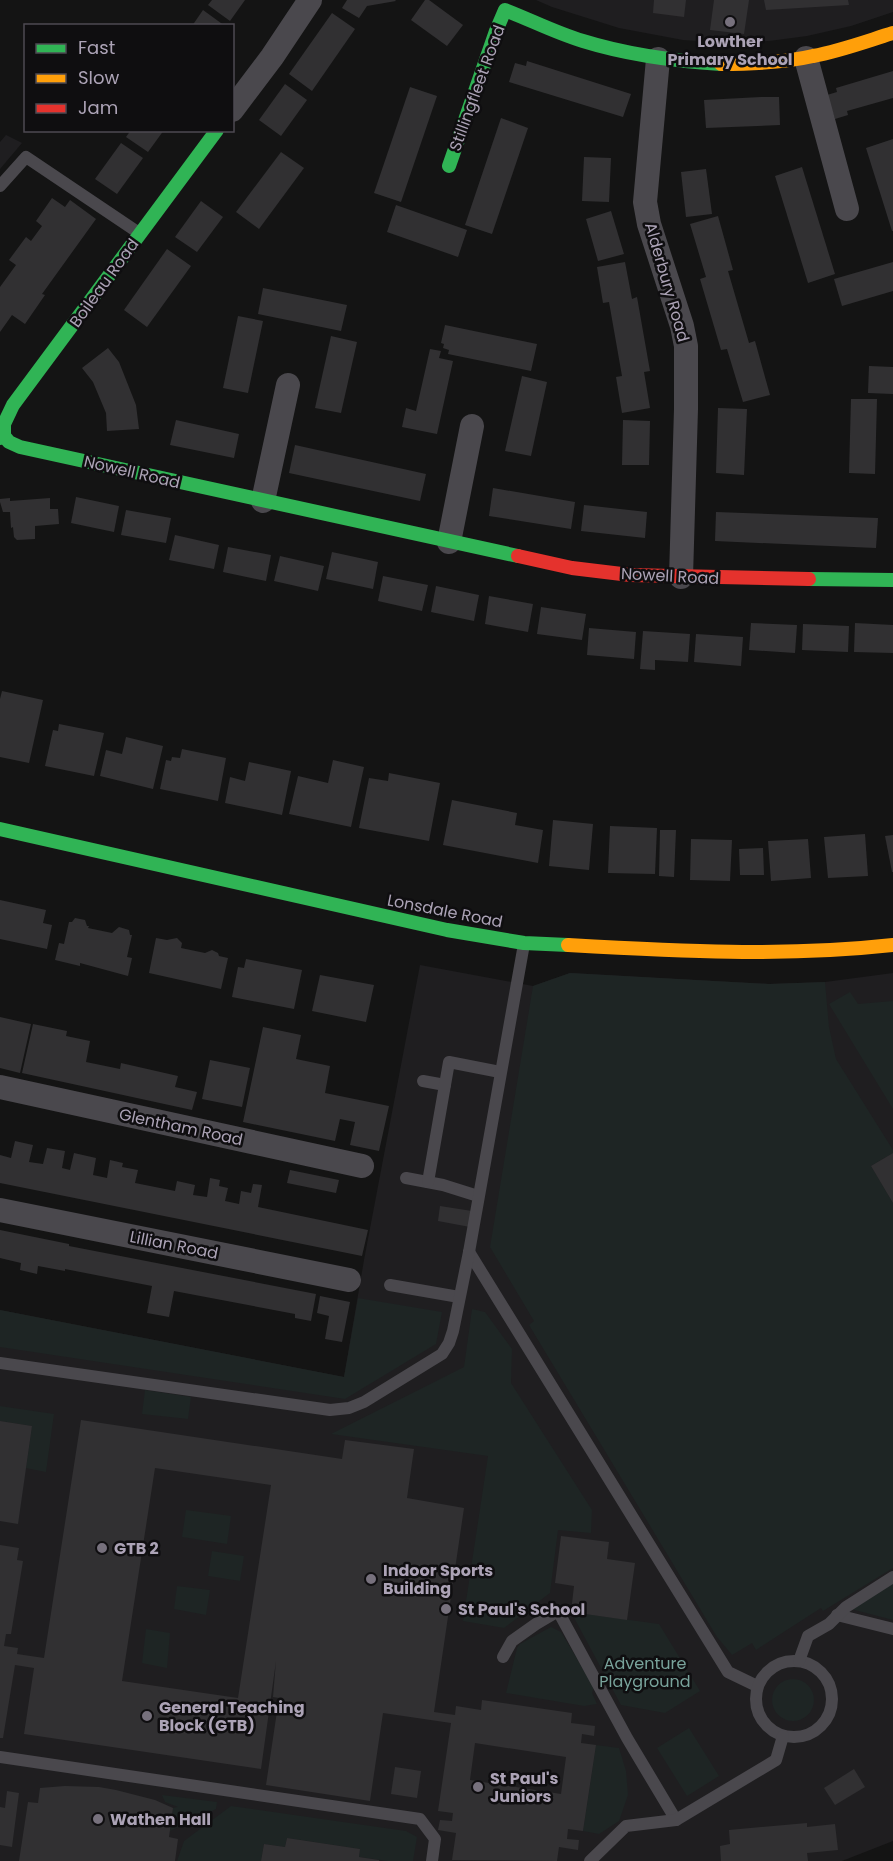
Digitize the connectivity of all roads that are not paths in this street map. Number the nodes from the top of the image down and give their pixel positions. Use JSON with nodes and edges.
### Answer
{"nodes":[{"id":1,"x":310,"y":0,"type":"edge"},
{"id":2,"x":496,"y":5,"type":"edge"},
{"id":3,"x":893,"y":33,"type":"edge"},
{"id":4,"x":806,"y":58,"type":"junction"},
{"id":5,"x":658,"y":59,"type":"junction"},
{"id":6,"x":234,"y":107,"type":"edge"},
{"id":7,"x":216,"y":132,"type":"edge"},
{"id":8,"x":449,"y":166,"type":"dead end"},
{"id":9,"x":0,"y":186,"type":"edge"},
{"id":10,"x":847,"y":209,"type":"dead end"},
{"id":11,"x":140,"y":234,"type":"junction"},
{"id":12,"x":288,"y":385,"type":"dead end"},
{"id":13,"x":472,"y":426,"type":"dead end"},
{"id":14,"x":2,"y":437,"type":"edge"},
{"id":15,"x":263,"y":501,"type":"junction"},
{"id":16,"x":449,"y":542,"type":"junction"},
{"id":17,"x":681,"y":578,"type":"junction"},
{"id":18,"x":893,"y":580,"type":"edge"},
{"id":19,"x":0,"y":829,"type":"edge"},
{"id":20,"x":524,"y":943,"type":"junction"},
{"id":21,"x":893,"y":945,"type":"edge"},
{"id":22,"x":500,"y":1072,"type":"junction"},
{"id":23,"x":423,"y":1082,"type":"dead end"},
{"id":24,"x":445,"y":1085,"type":"junction"},
{"id":25,"x":0,"y":1088,"type":"edge"},
{"id":26,"x":362,"y":1166,"type":"dead end"},
{"id":27,"x":406,"y":1178,"type":"dead end"},
{"id":28,"x":428,"y":1182,"type":"junction"},
{"id":29,"x":478,"y":1196,"type":"junction"},
{"id":30,"x":0,"y":1210,"type":"edge"},
{"id":31,"x":469,"y":1252,"type":"junction"},
{"id":32,"x":349,"y":1280,"type":"dead end"},
{"id":33,"x":390,"y":1285,"type":"dead end"},
{"id":34,"x":459,"y":1297,"type":"junction"},
{"id":35,"x":0,"y":1363,"type":"edge"},
{"id":36,"x":893,"y":1576,"type":"edge"},
{"id":37,"x":837,"y":1615,"type":"junction"},
{"id":38,"x":893,"y":1629,"type":"edge"},
{"id":39,"x":503,"y":1657,"type":"dead end"},
{"id":40,"x":799,"y":1661,"type":"junction"},
{"id":41,"x":758,"y":1686,"type":"junction"},
{"id":42,"x":783,"y":1736,"type":"junction"},
{"id":43,"x":0,"y":1757,"type":"edge"},
{"id":44,"x":676,"y":1820,"type":"junction"},
{"id":45,"x":432,"y":1861,"type":"edge"},
{"id":46,"x":590,"y":1861,"type":"edge"}],
"edges":[{"from":1,"to":6,"type":"street"},
{"from":2,"to":5,"type":"street","name":"Stillingfleet Road"},
{"from":2,"to":8,"type":"street","name":"Stillingfleet Road"},
{"from":3,"to":4,"type":"street","name":"Stillingfleet Road"},
{"from":4,"to":5,"type":"street","name":"Stillingfleet Road"},
{"from":4,"to":10,"type":"street"},
{"from":5,"to":17,"type":"street","name":"Alderbury Road"},
{"from":7,"to":11,"type":"street","name":"Boileau Road"},
{"from":9,"to":11,"type":"lane"},
{"from":11,"to":14,"type":"street","name":"Boileau Road"},
{"from":12,"to":15,"type":"street"},
{"from":13,"to":16,"type":"street"},
{"from":14,"to":15,"type":"street","name":"Nowell Road"},
{"from":15,"to":16,"type":"street","name":"Nowell Road"},
{"from":16,"to":17,"type":"street","name":"Nowell Road"},
{"from":17,"to":18,"type":"street","name":"Nowell Road"},
{"from":19,"to":20,"type":"street","name":"Lonsdale Road"},
{"from":20,"to":21,"type":"street","name":"Lonsdale Road"},
{"from":20,"to":22,"type":"lane"},
{"from":22,"to":24,"type":"lane"},
{"from":22,"to":29,"type":"lane"},
{"from":23,"to":24,"type":"lane"},
{"from":24,"to":28,"type":"lane"},
{"from":25,"to":26,"type":"street","name":"Glentham Road"},
{"from":27,"to":28,"type":"lane"},
{"from":28,"to":29,"type":"lane"},
{"from":29,"to":31,"type":"lane"},
{"from":30,"to":32,"type":"street","name":"Lillian Road"},
{"from":31,"to":34,"type":"lane"},
{"from":31,"to":41,"type":"lane"},
{"from":33,"to":34,"type":"lane"},
{"from":34,"to":35,"type":"lane"},
{"from":36,"to":37,"type":"lane"},
{"from":37,"to":38,"type":"lane"},
{"from":37,"to":40,"type":"lane"},
{"from":39,"to":44,"type":"lane"},
{"from":40,"to":41,"type":"lane"},
{"from":40,"to":42,"type":"lane"},
{"from":41,"to":42,"type":"lane"},
{"from":42,"to":44,"type":"lane"},
{"from":43,"to":45,"type":"lane"},
{"from":44,"to":46,"type":"lane"}]}
